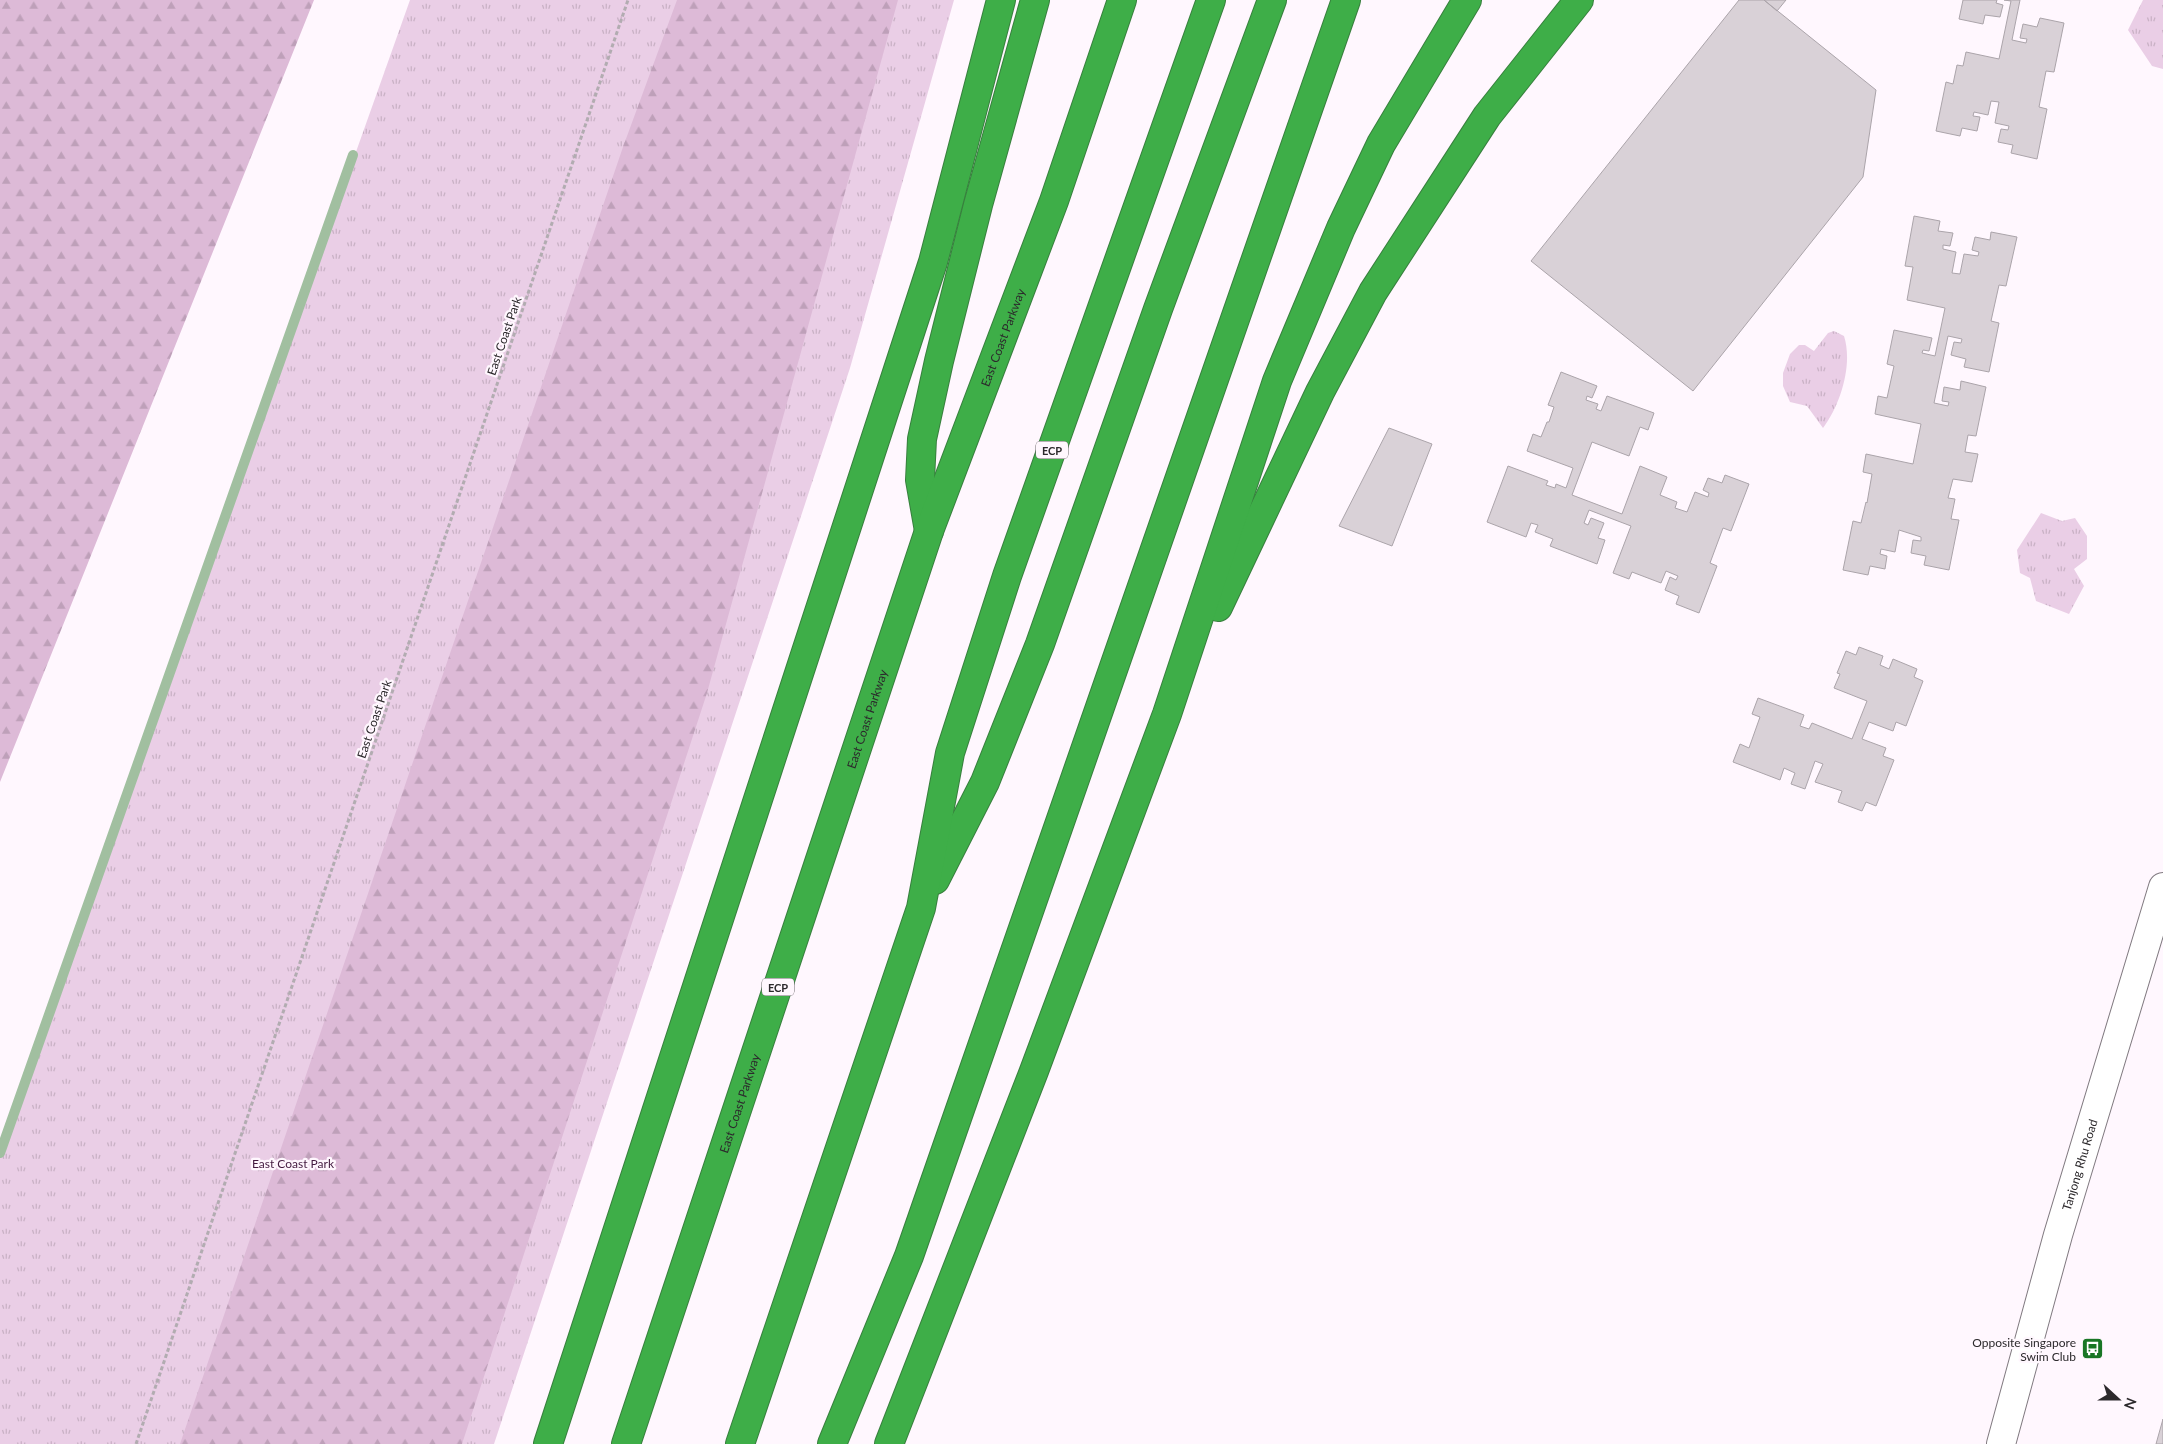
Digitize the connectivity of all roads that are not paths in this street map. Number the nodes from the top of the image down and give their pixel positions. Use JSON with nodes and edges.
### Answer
{"nodes":[{"id":1,"x":1001,"y":0,"type":"edge"},
{"id":2,"x":1035,"y":0,"type":"edge"},
{"id":3,"x":1122,"y":0,"type":"edge"},
{"id":4,"x":1211,"y":0,"type":"edge"},
{"id":5,"x":1272,"y":0,"type":"edge"},
{"id":6,"x":1346,"y":0,"type":"edge"},
{"id":7,"x":1467,"y":0,"type":"edge"},
{"id":8,"x":1579,"y":0,"type":"edge"},
{"id":9,"x":929,"y":531,"type":"junction"},
{"id":10,"x":1166,"y":714,"type":"junction"},
{"id":11,"x":2163,"y":887,"type":"edge"},
{"id":12,"x":921,"y":908,"type":"junction"},
{"id":13,"x":548,"y":1444,"type":"edge"},
{"id":14,"x":626,"y":1444,"type":"edge"},
{"id":15,"x":740,"y":1444,"type":"edge"},
{"id":16,"x":832,"y":1444,"type":"edge"},
{"id":17,"x":889,"y":1444,"type":"edge"},
{"id":18,"x":2001,"y":1444,"type":"edge"}],
"edges":[{"from":1,"to":13,"type":"highway"},
{"from":2,"to":9,"type":"highway"},
{"from":3,"to":9,"type":"highway","name":"East Coast Parkway","number":"ECP"},
{"from":4,"to":12,"type":"highway","number":"ECP"},
{"from":5,"to":12,"type":"highway"},
{"from":6,"to":16,"type":"highway"},
{"from":7,"to":10,"type":"highway"},
{"from":8,"to":10,"type":"highway"},
{"from":9,"to":14,"type":"highway","name":"East Coast Parkway","number":"ECP"},
{"from":10,"to":17,"type":"highway"},
{"from":11,"to":18,"type":"street","name":"Tanjong Rhu Road"},
{"from":12,"to":15,"type":"highway","number":"ECP"}]}
